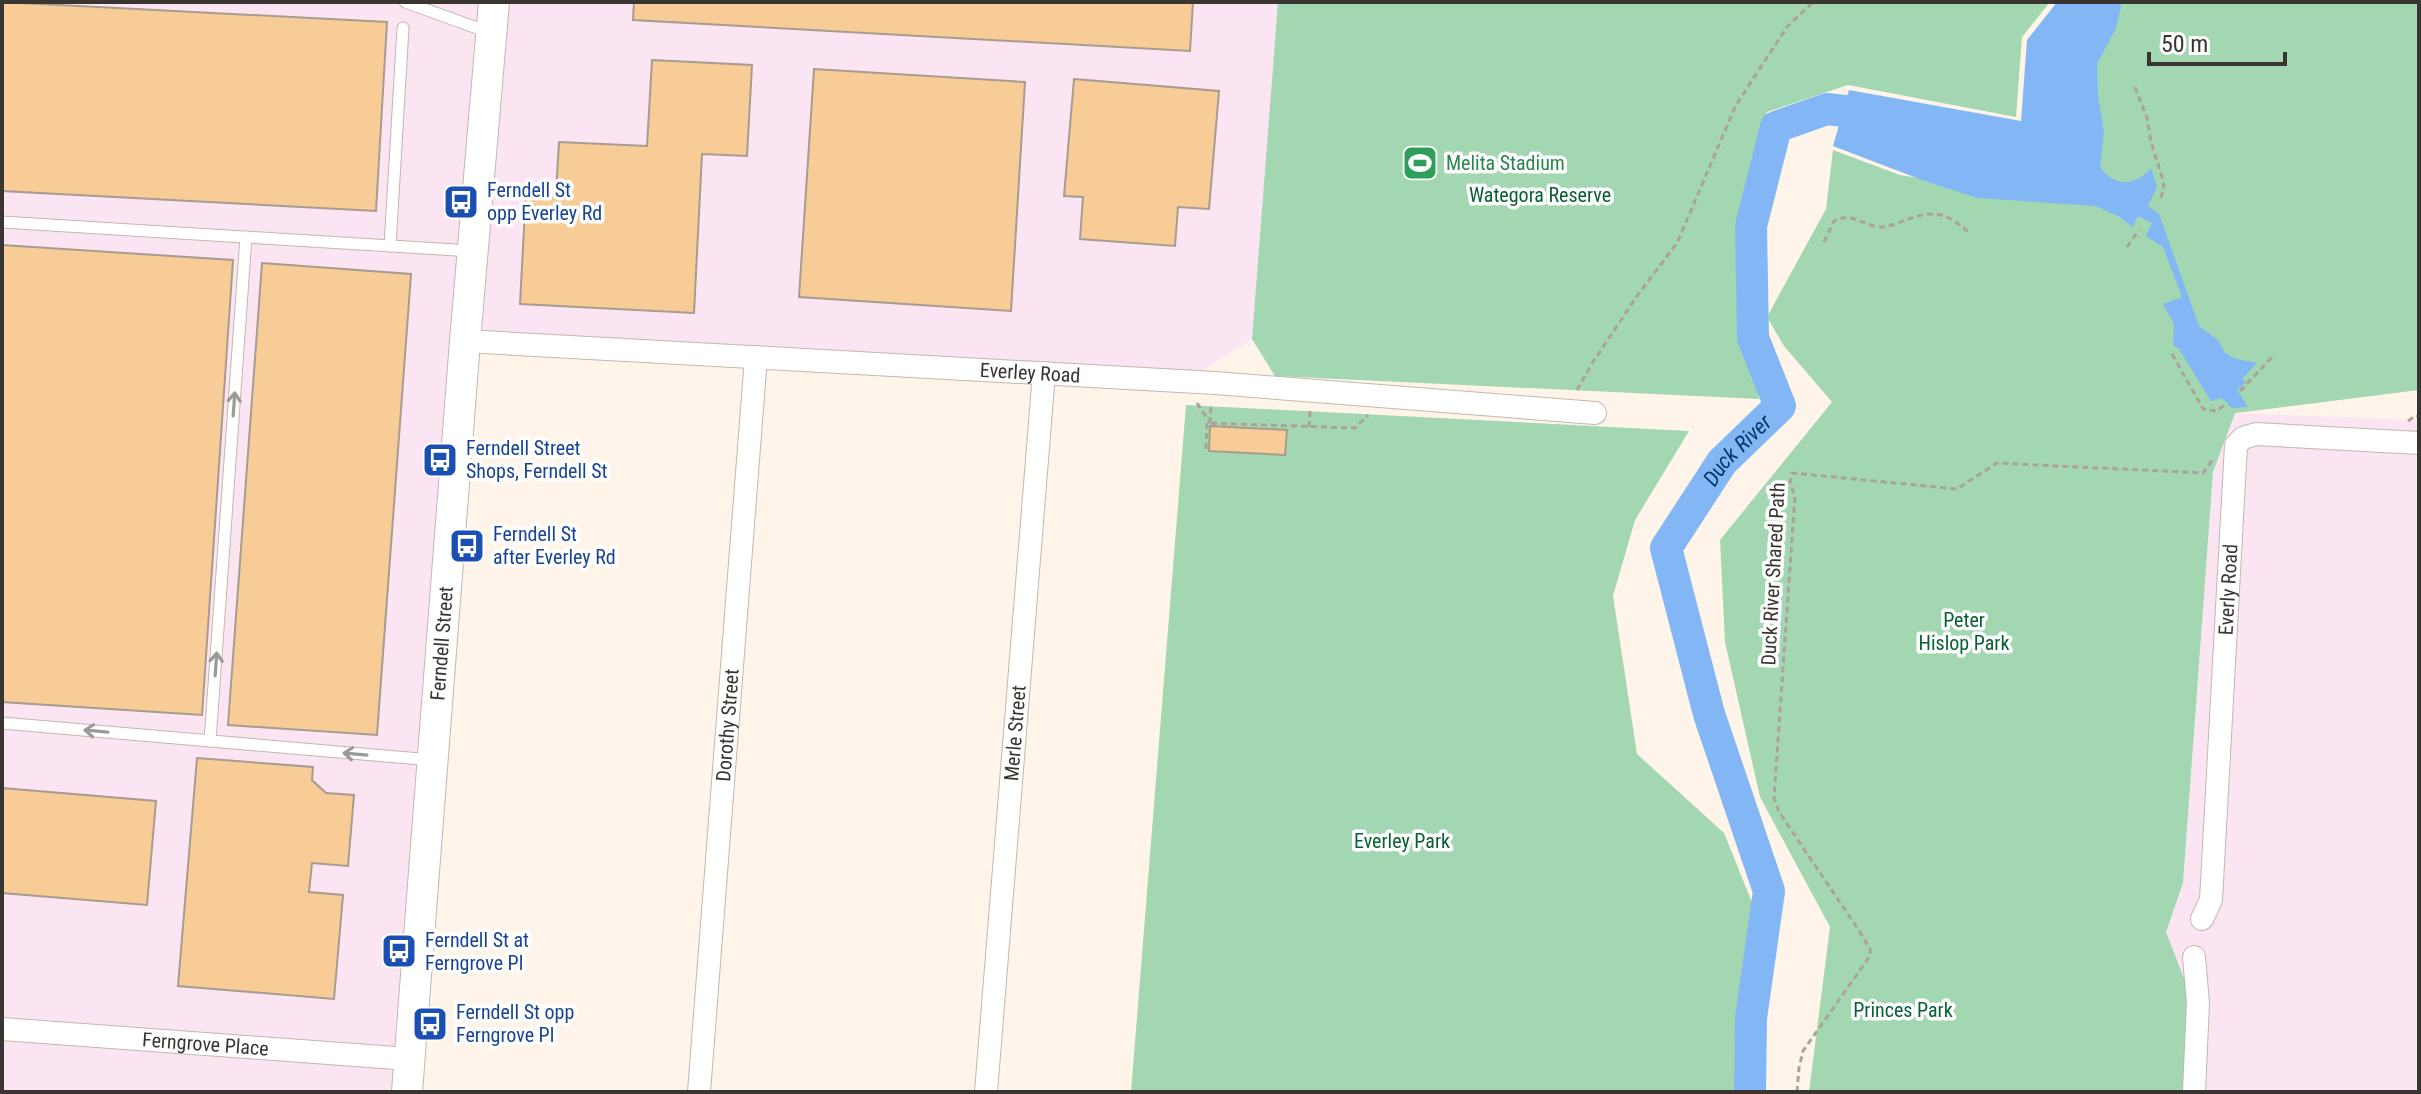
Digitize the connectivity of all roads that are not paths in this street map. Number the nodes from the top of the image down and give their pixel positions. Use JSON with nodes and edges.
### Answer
{"nodes":[{"id":1,"x":405,"y":2,"type":"edge"},
{"id":2,"x":494,"y":2,"type":"edge"},
{"id":3,"x":403,"y":28,"type":"dead end"},
{"id":4,"x":491,"y":33,"type":"junction"},
{"id":5,"x":2,"y":222,"type":"edge"},
{"id":6,"x":246,"y":237,"type":"junction"},
{"id":7,"x":390,"y":246,"type":"junction"},
{"id":8,"x":472,"y":251,"type":"junction"},
{"id":9,"x":465,"y":341,"type":"junction"},
{"id":10,"x":756,"y":357,"type":"junction"},
{"id":11,"x":1044,"y":373,"type":"junction"},
{"id":12,"x":1595,"y":413,"type":"dead end"},
{"id":13,"x":2419,"y":443,"type":"edge"},
{"id":14,"x":2,"y":723,"type":"edge"},
{"id":15,"x":210,"y":741,"type":"junction"},
{"id":16,"x":433,"y":760,"type":"junction"},
{"id":17,"x":2202,"y":919,"type":"dead end"},
{"id":18,"x":2194,"y":957,"type":"dead end"},
{"id":19,"x":2,"y":1029,"type":"edge"},
{"id":20,"x":409,"y":1059,"type":"junction"},
{"id":21,"x":407,"y":1092,"type":"edge"},
{"id":22,"x":699,"y":1092,"type":"edge"},
{"id":23,"x":986,"y":1092,"type":"edge"},
{"id":24,"x":2194,"y":1092,"type":"edge"}],
"edges":[{"from":1,"to":4,"type":"lane"},
{"from":2,"to":4,"type":"main road","name":"Ferndell Street"},
{"from":3,"to":7,"type":"lane"},
{"from":4,"to":8,"type":"main road","name":"Ferndell Street"},
{"from":5,"to":6,"type":"lane"},
{"from":6,"to":7,"type":"lane"},
{"from":15,"to":6,"type":"lane","one_way":true},
{"from":7,"to":8,"type":"lane"},
{"from":8,"to":9,"type":"main road","name":"Ferndell Street"},
{"from":9,"to":10,"type":"street","name":"Everley Road"},
{"from":9,"to":16,"type":"main road","name":"Ferndell Street"},
{"from":10,"to":11,"type":"street","name":"Everley Road"},
{"from":10,"to":22,"type":"street","name":"Dorothy Street"},
{"from":11,"to":12,"type":"street","name":"Everley Road"},
{"from":11,"to":23,"type":"street","name":"Merle Street"},
{"from":13,"to":17,"type":"street","name":"Everly Road"},
{"from":15,"to":14,"type":"lane","one_way":true},
{"from":16,"to":15,"type":"lane","one_way":true},
{"from":16,"to":20,"type":"main road","name":"Ferndell Street"},
{"from":18,"to":24,"type":"street"},
{"from":19,"to":20,"type":"street","name":"Ferngrove Place"},
{"from":20,"to":21,"type":"main road","name":"Ferndell Street"}]}
